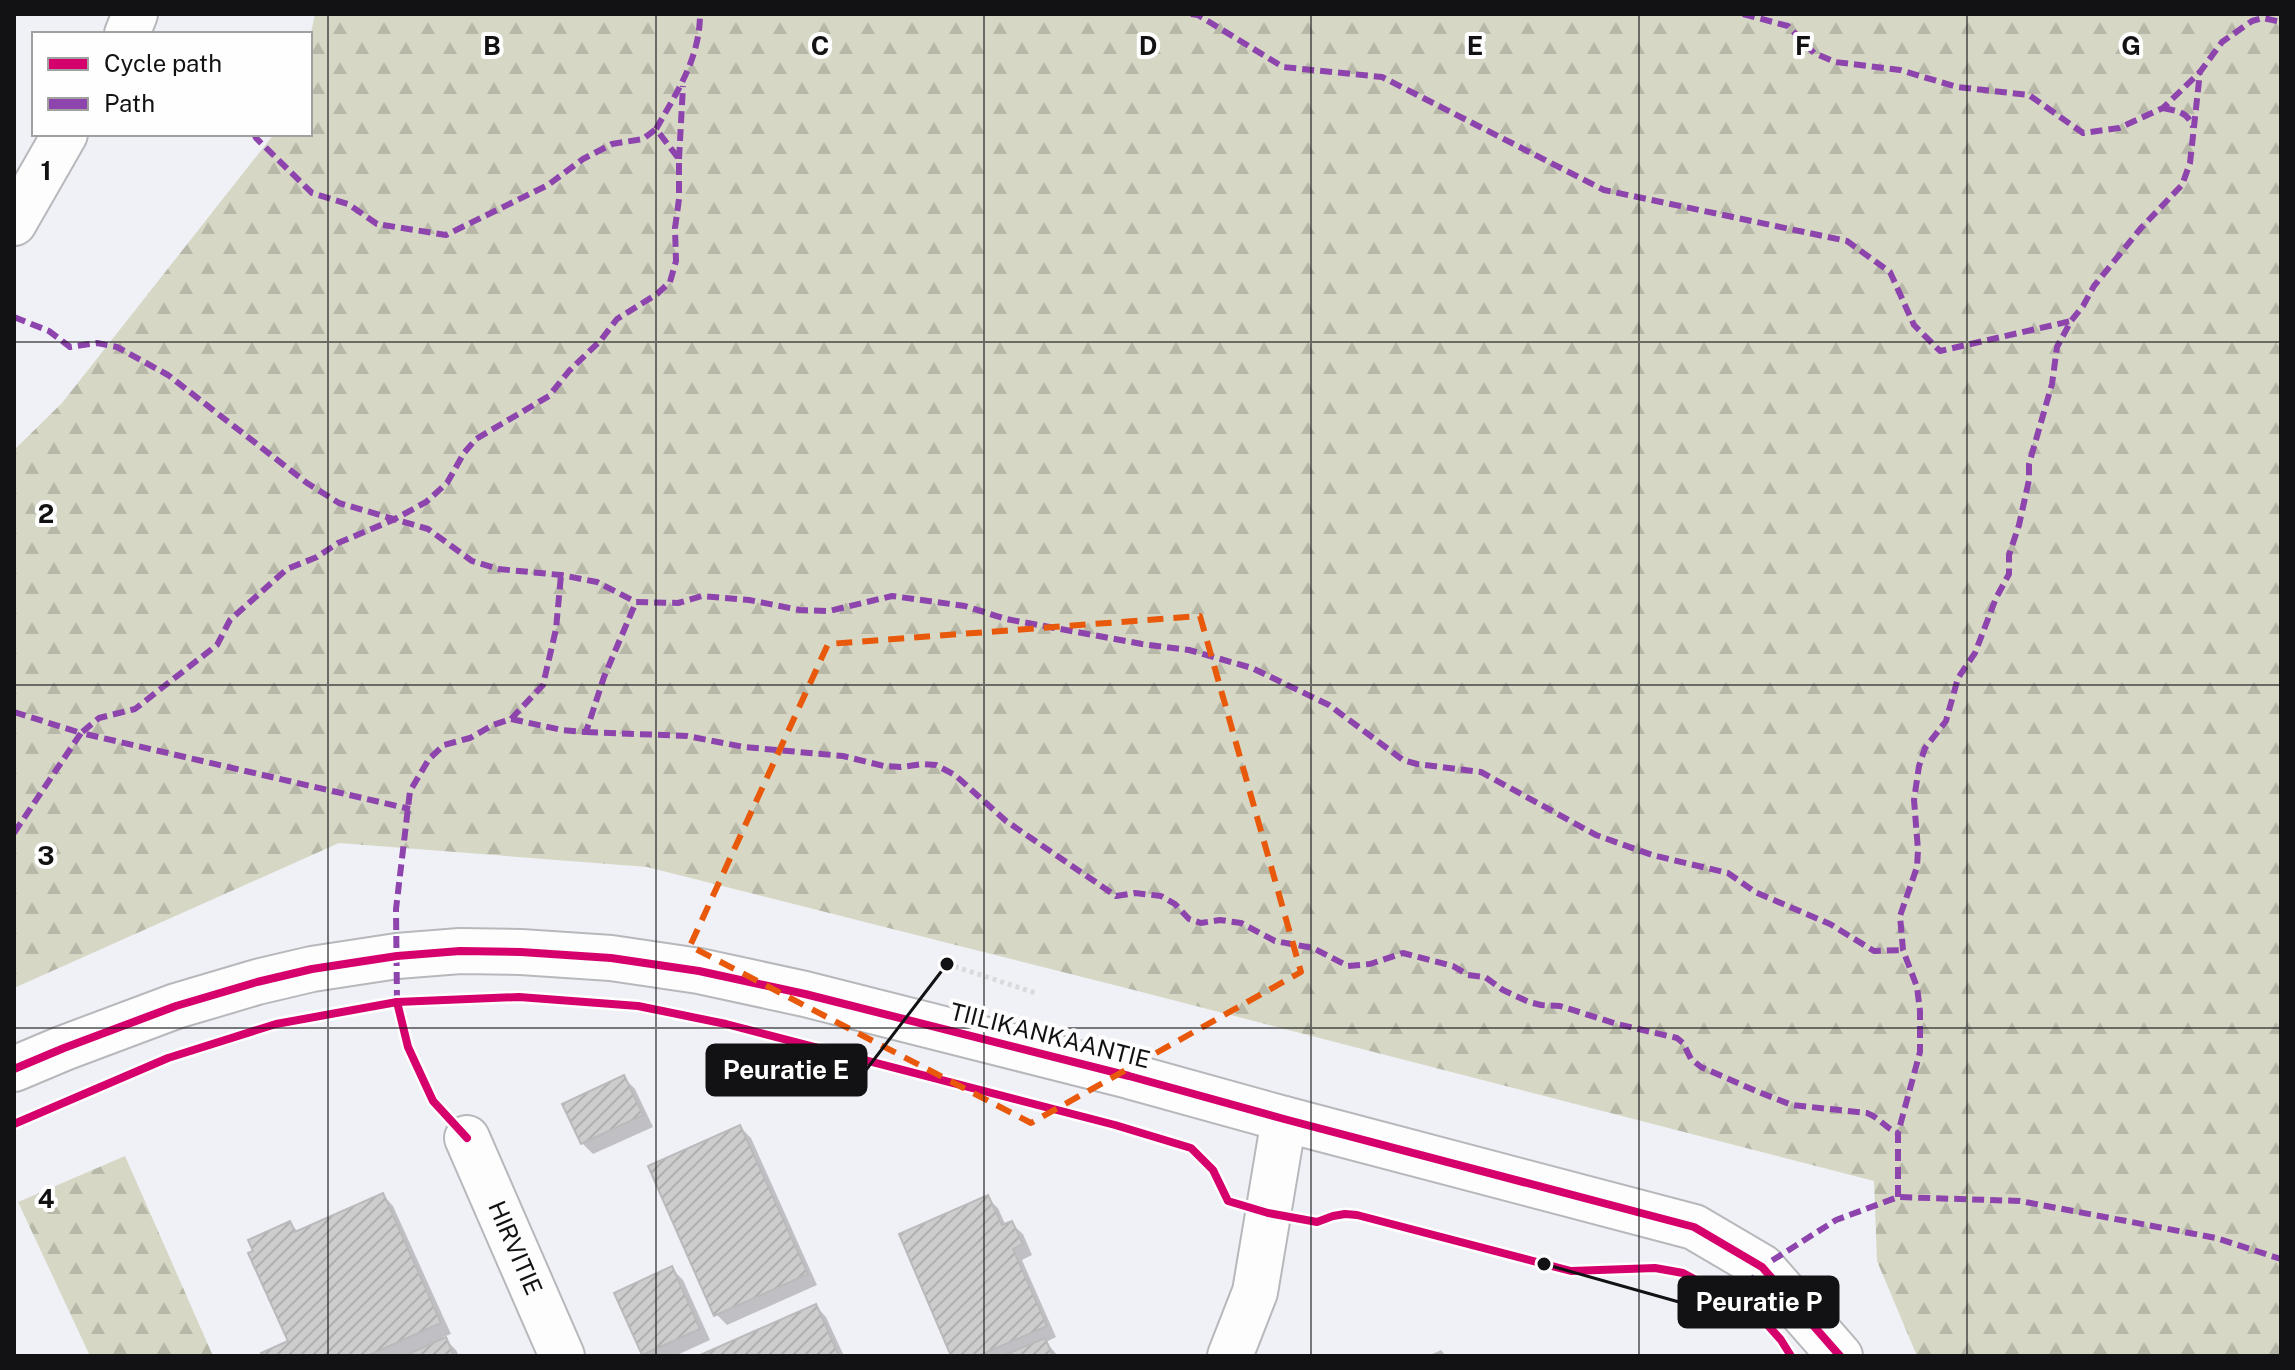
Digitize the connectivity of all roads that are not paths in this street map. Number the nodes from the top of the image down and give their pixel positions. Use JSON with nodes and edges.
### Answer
{"nodes":[{"id":1,"x":64,"y":136,"type":"edge"},
{"id":2,"x":14,"y":223,"type":"edge"},
{"id":3,"x":14,"y":1069,"type":"edge"},
{"id":4,"x":1284,"y":1119,"type":"junction"},
{"id":5,"x":467,"y":1138,"type":"dead end"},
{"id":6,"x":562,"y":1356,"type":"edge"},
{"id":7,"x":1230,"y":1356,"type":"edge"},
{"id":8,"x":1840,"y":1356,"type":"edge"}],
"edges":[{"from":1,"to":2,"type":"street"},
{"from":3,"to":4,"type":"street","name":"TIILIKANKAANTIE"},
{"from":4,"to":7,"type":"street"},
{"from":4,"to":8,"type":"street","name":"TIILIKANKAANTIE"},
{"from":5,"to":6,"type":"street","name":"HIRVITIE"}]}
